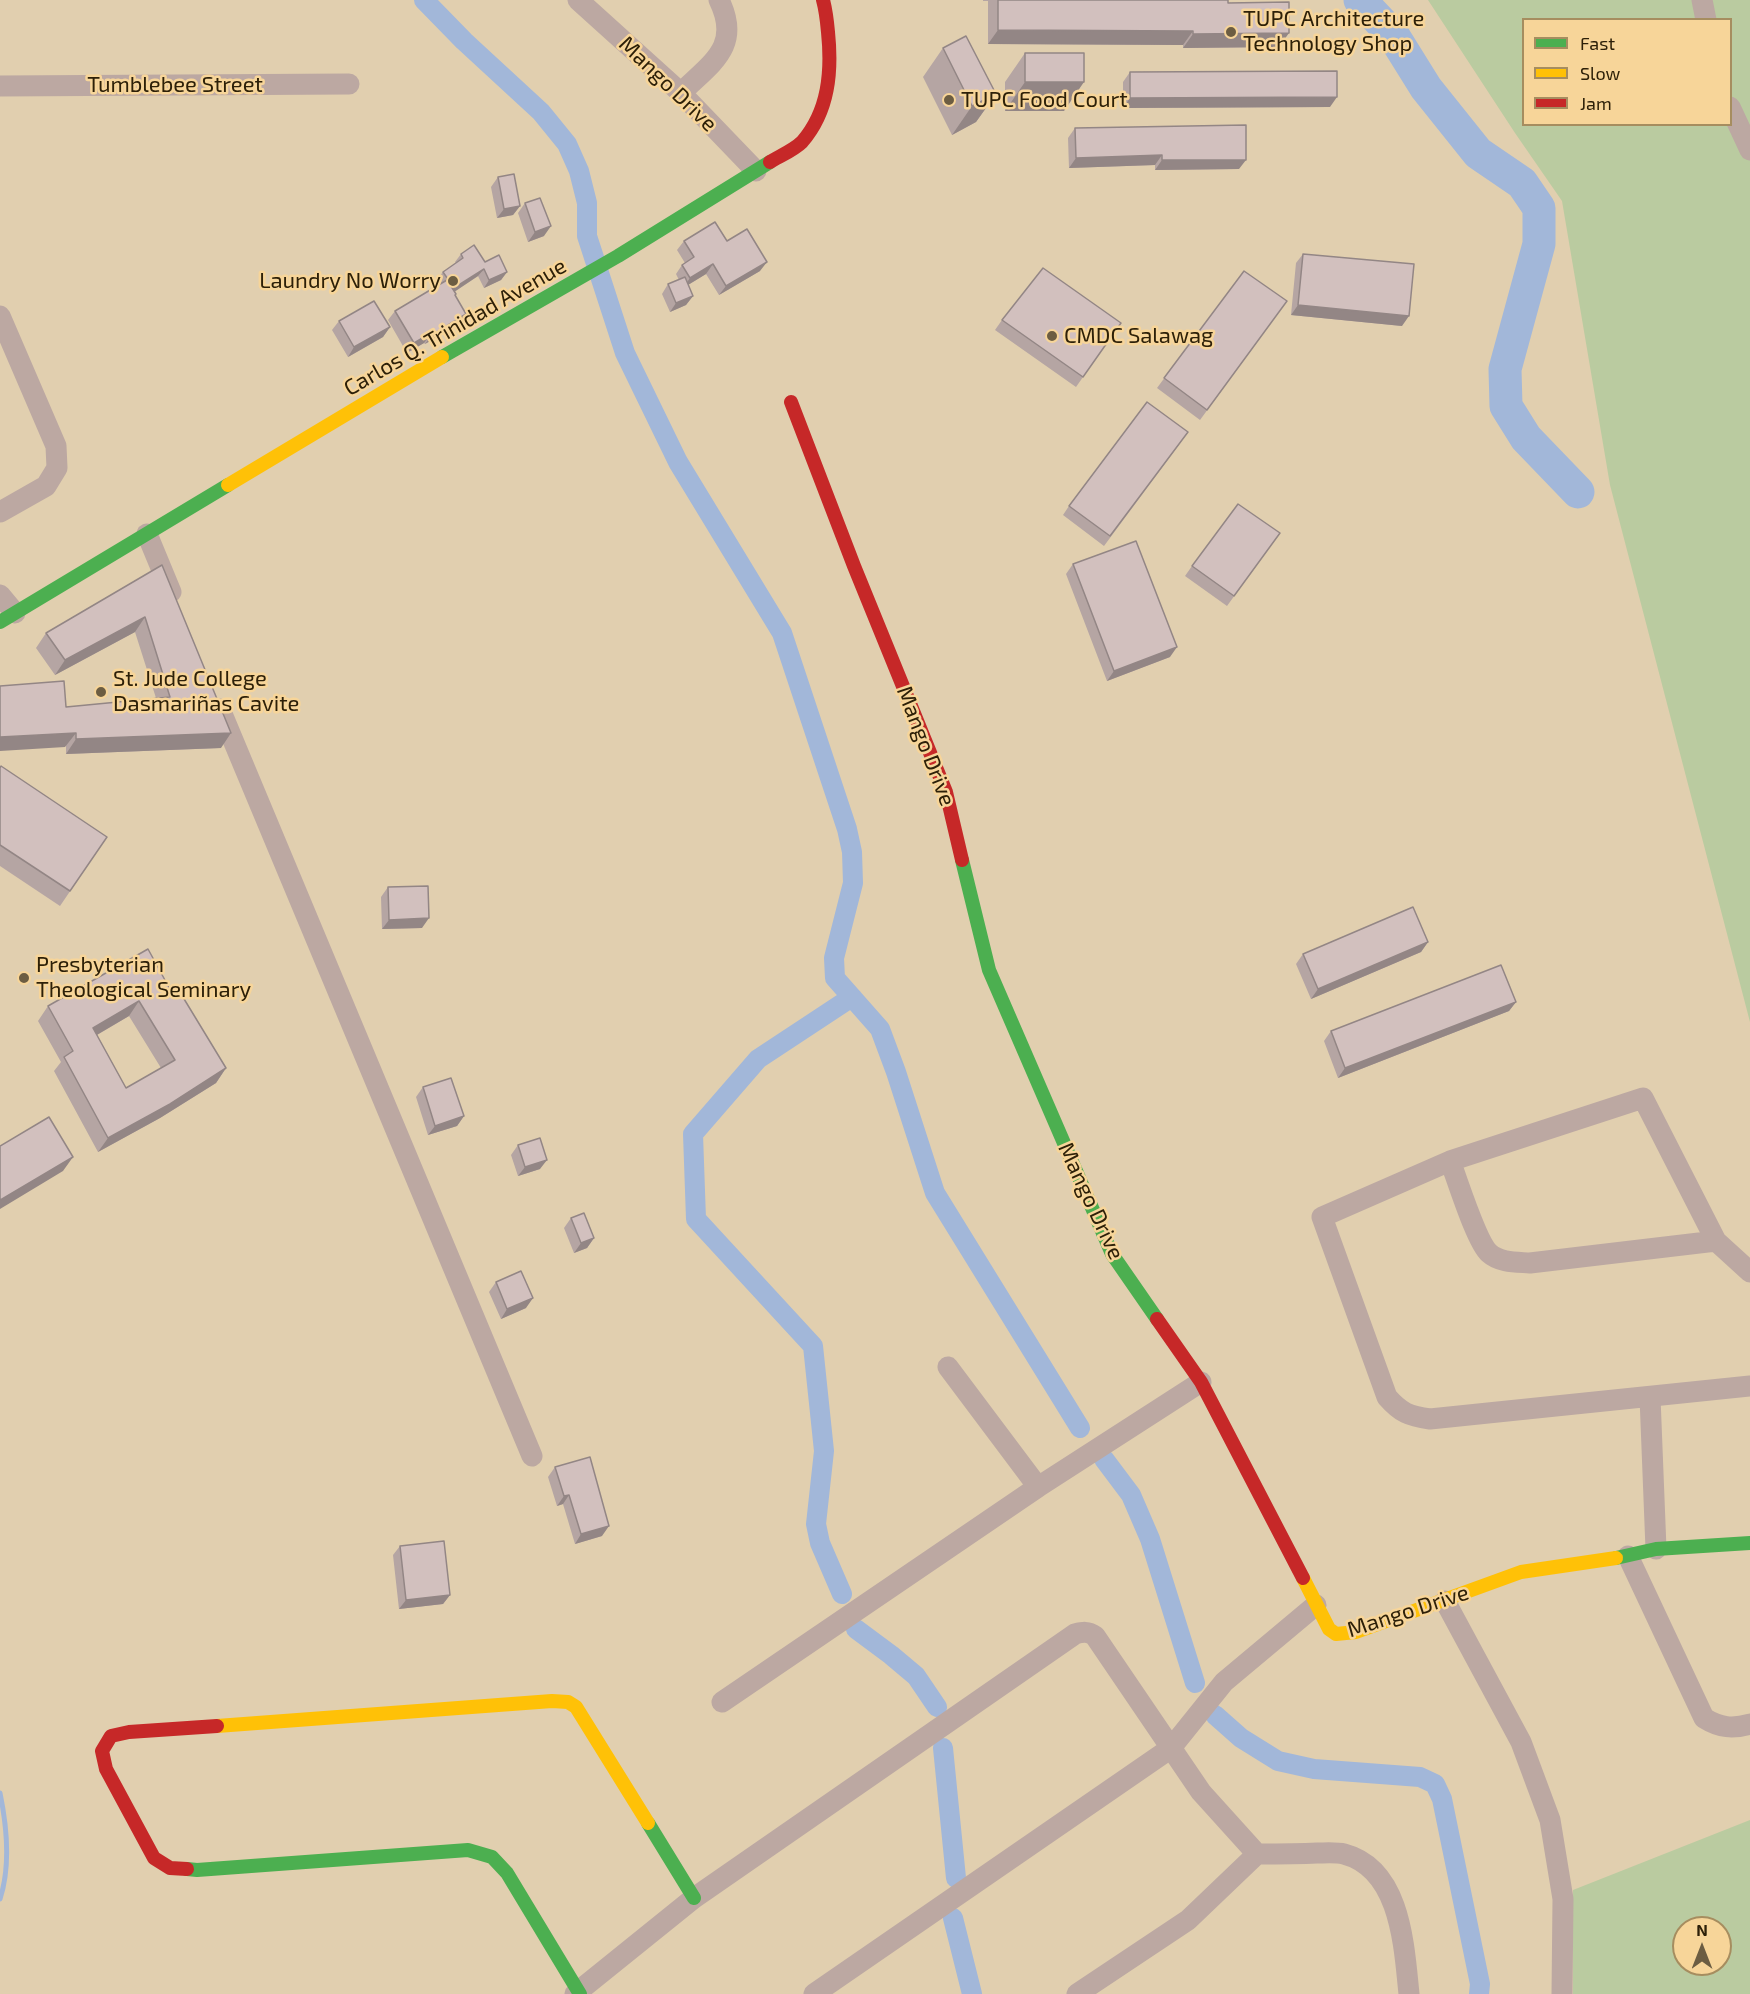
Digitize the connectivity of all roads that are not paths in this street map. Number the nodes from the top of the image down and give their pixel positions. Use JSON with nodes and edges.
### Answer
{"nodes":[{"id":1,"x":578,"y":0,"type":"edge"},
{"id":2,"x":719,"y":0,"type":"edge"},
{"id":3,"x":823,"y":0,"type":"edge"},
{"id":4,"x":1702,"y":0,"type":"edge"},
{"id":5,"x":1706,"y":18,"type":"edge"},
{"id":6,"x":349,"y":84,"type":"dead end"},
{"id":7,"x":0,"y":86,"type":"edge"},
{"id":8,"x":681,"y":93,"type":"junction"},
{"id":9,"x":1732,"y":109,"type":"edge"},
{"id":10,"x":1750,"y":150,"type":"edge"},
{"id":11,"x":756,"y":171,"type":"junction"},
{"id":12,"x":0,"y":316,"type":"edge"},
{"id":13,"x":791,"y":402,"type":"dead end"},
{"id":14,"x":0,"y":512,"type":"edge"},
{"id":15,"x":147,"y":534,"type":"junction"},
{"id":16,"x":0,"y":595,"type":"edge"},
{"id":17,"x":179,"y":611,"type":"edge"},
{"id":18,"x":8,"y":617,"type":"edge"},
{"id":19,"x":211,"y":688,"type":"edge"},
{"id":20,"x":1450,"y":1161,"type":"junction"},
{"id":21,"x":1716,"y":1241,"type":"junction"},
{"id":22,"x":1750,"y":1272,"type":"edge"},
{"id":23,"x":948,"y":1367,"type":"dead end"},
{"id":24,"x":1201,"y":1382,"type":"junction"},
{"id":25,"x":1750,"y":1386,"type":"edge"},
{"id":26,"x":1650,"y":1397,"type":"junction"},
{"id":27,"x":532,"y":1456,"type":"dead end"},
{"id":28,"x":1038,"y":1487,"type":"junction"},
{"id":29,"x":1750,"y":1543,"type":"edge"},
{"id":30,"x":1656,"y":1549,"type":"junction"},
{"id":31,"x":1628,"y":1556,"type":"junction"},
{"id":32,"x":1445,"y":1601,"type":"junction"},
{"id":33,"x":1316,"y":1605,"type":"junction"},
{"id":34,"x":722,"y":1702,"type":"dead end"},
{"id":35,"x":1750,"y":1724,"type":"edge"},
{"id":36,"x":1171,"y":1748,"type":"junction"},
{"id":37,"x":1257,"y":1854,"type":"junction"},
{"id":38,"x":694,"y":1898,"type":"junction"},
{"id":39,"x":578,"y":1993,"type":"edge"},
{"id":40,"x":814,"y":1994,"type":"edge"},
{"id":41,"x":1077,"y":1994,"type":"edge"},
{"id":42,"x":1409,"y":1994,"type":"edge"},
{"id":43,"x":1562,"y":1994,"type":"edge"}],
"edges":[{"from":1,"to":8,"type":"street","name":"Mango Drive"},
{"from":2,"to":8,"type":"street"},
{"from":3,"to":11,"type":"street","name":"Carlos Q. Trinidad Avenue"},
{"from":4,"to":5,"type":"street"},
{"from":6,"to":7,"type":"street","name":"Tumblebee Street"},
{"from":8,"to":11,"type":"street","name":"Mango Drive"},
{"from":9,"to":10,"type":"street"},
{"from":11,"to":15,"type":"street","name":"Carlos Q. Trinidad Avenue"},
{"from":12,"to":14,"type":"street"},
{"from":13,"to":24,"type":"street","name":"Mango Drive"},
{"from":15,"to":17,"type":"street"},
{"from":15,"to":18,"type":"street","name":"Carlos Q. Trinidad Avenue"},
{"from":16,"to":18,"type":"street"},
{"from":19,"to":27,"type":"street"},
{"from":20,"to":21,"type":"street"},
{"from":20,"to":21,"type":"street"},
{"from":20,"to":26,"type":"street"},
{"from":21,"to":22,"type":"street"},
{"from":23,"to":28,"type":"street"},
{"from":24,"to":28,"type":"street"},
{"from":24,"to":33,"type":"street","name":"Mango Drive"},
{"from":25,"to":26,"type":"street"},
{"from":26,"to":30,"type":"street"},
{"from":28,"to":34,"type":"street"},
{"from":29,"to":30,"type":"street","name":"Mango Drive"},
{"from":30,"to":31,"type":"street","name":"Mango Drive"},
{"from":31,"to":32,"type":"street","name":"Mango Drive"},
{"from":31,"to":35,"type":"street"},
{"from":32,"to":33,"type":"street","name":"Mango Drive"},
{"from":32,"to":43,"type":"street"},
{"from":33,"to":36,"type":"street"},
{"from":36,"to":37,"type":"street"},
{"from":36,"to":38,"type":"street"},
{"from":36,"to":40,"type":"street"},
{"from":37,"to":41,"type":"street"},
{"from":37,"to":42,"type":"street"},
{"from":38,"to":39,"type":"street"},
{"from":38,"to":39,"type":"street"}]}
